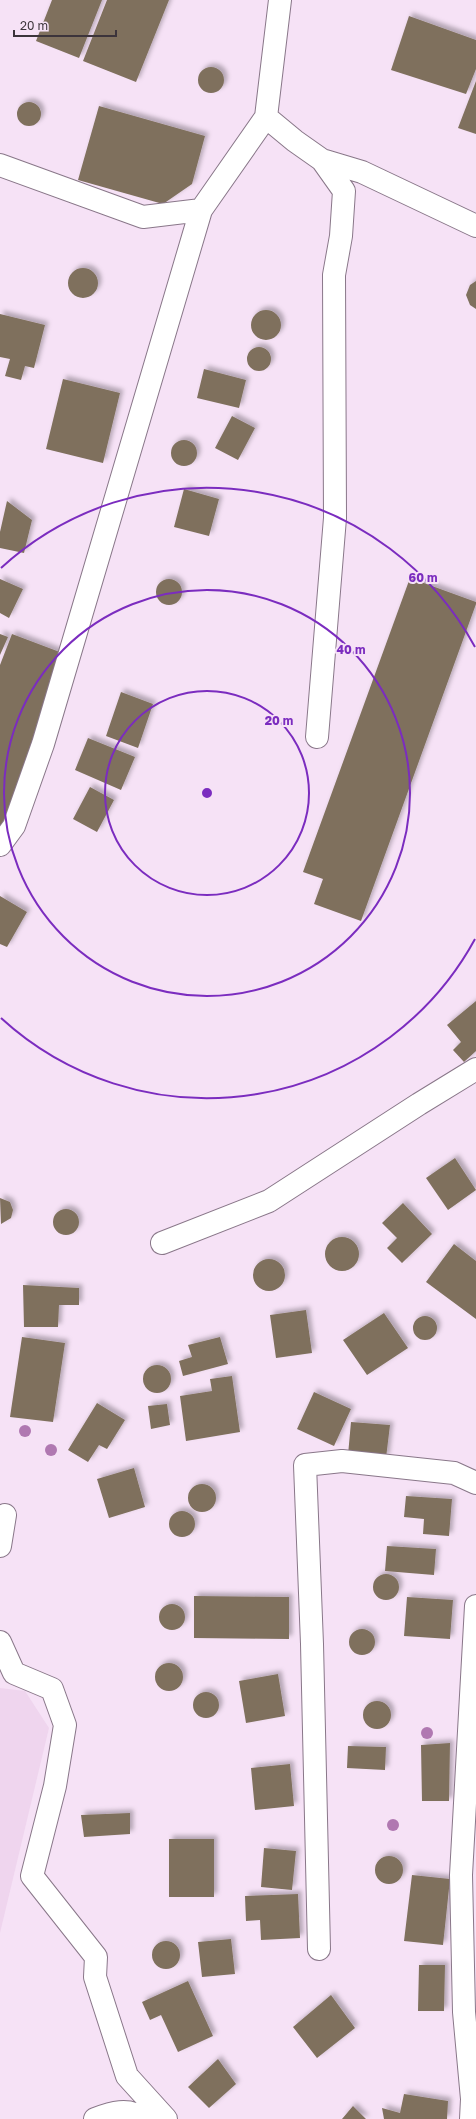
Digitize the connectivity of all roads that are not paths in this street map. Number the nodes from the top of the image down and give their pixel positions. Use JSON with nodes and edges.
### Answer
{"nodes":[{"id":1,"x":280,"y":0,"type":"edge"},
{"id":2,"x":266,"y":117,"type":"junction"},
{"id":3,"x":322,"y":160,"type":"junction"},
{"id":4,"x":0,"y":165,"type":"edge"},
{"id":5,"x":201,"y":210,"type":"junction"},
{"id":6,"x":476,"y":226,"type":"edge"},
{"id":7,"x":316,"y":737,"type":"dead end"},
{"id":8,"x":0,"y":844,"type":"edge"},
{"id":9,"x":476,"y":1069,"type":"edge"},
{"id":10,"x":162,"y":1243,"type":"dead end"},
{"id":11,"x":476,"y":1483,"type":"edge"},
{"id":12,"x":5,"y":1515,"type":"dead end"},
{"id":13,"x":0,"y":1546,"type":"edge"},
{"id":14,"x":476,"y":1606,"type":"edge"},
{"id":15,"x":0,"y":1642,"type":"edge"},
{"id":16,"x":319,"y":1949,"type":"dead end"},
{"id":17,"x":95,"y":2119,"type":"edge"},
{"id":18,"x":143,"y":2119,"type":"edge"},
{"id":19,"x":166,"y":2119,"type":"edge"},
{"id":20,"x":471,"y":2119,"type":"edge"}],
"edges":[{"from":1,"to":2,"type":"street"},
{"from":2,"to":3,"type":"street"},
{"from":2,"to":5,"type":"street"},
{"from":3,"to":6,"type":"street"},
{"from":3,"to":7,"type":"street"},
{"from":4,"to":5,"type":"street"},
{"from":5,"to":8,"type":"street"},
{"from":9,"to":10,"type":"street"},
{"from":11,"to":16,"type":"street"},
{"from":12,"to":13,"type":"street"},
{"from":14,"to":20,"type":"street"},
{"from":15,"to":19,"type":"street"},
{"from":17,"to":18,"type":"street"}]}
